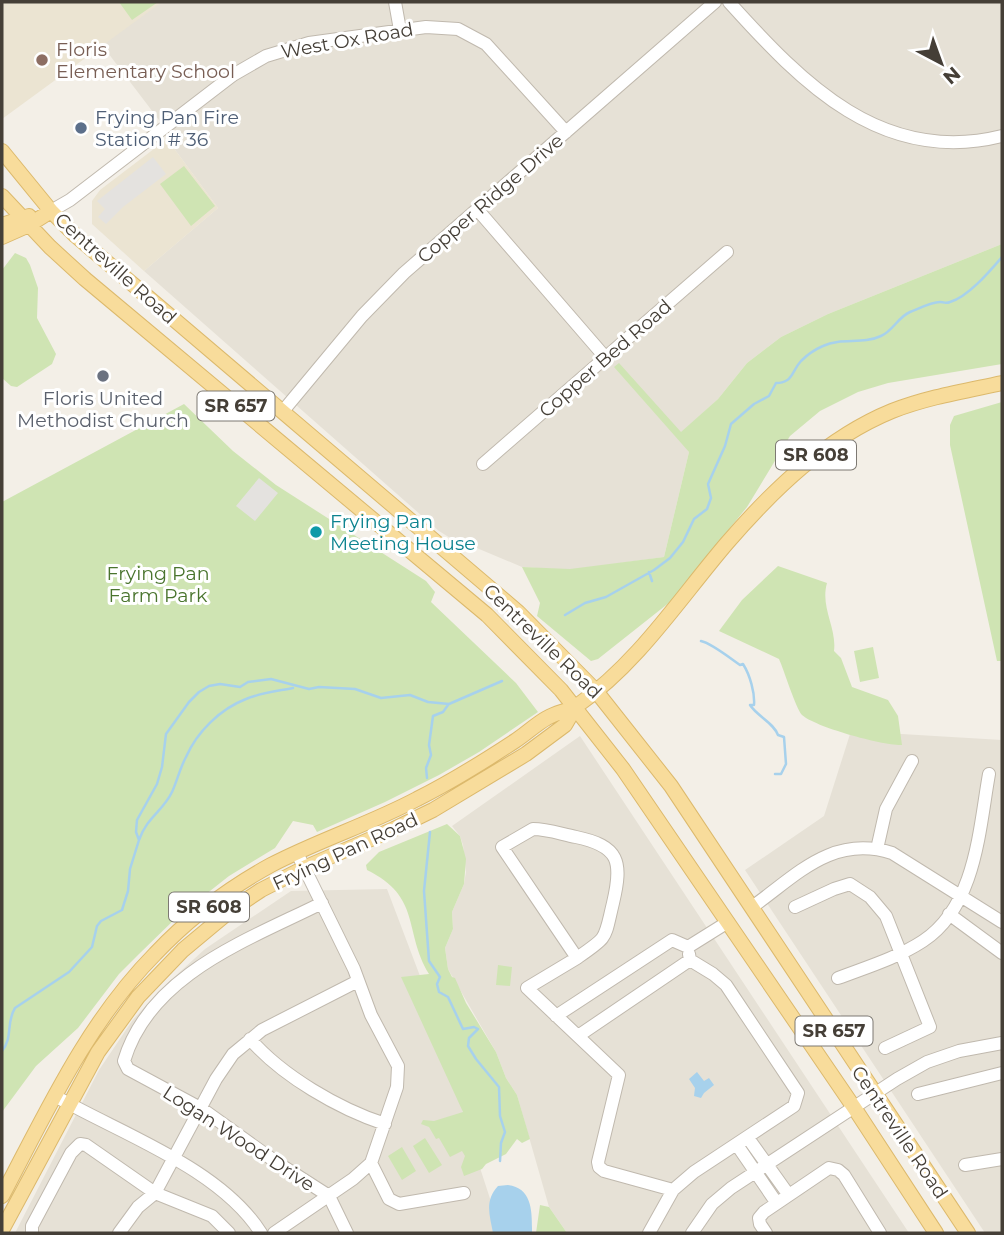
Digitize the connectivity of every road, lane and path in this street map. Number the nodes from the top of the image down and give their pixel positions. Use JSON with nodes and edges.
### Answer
{"nodes":[{"id":1,"x":396,"y":2,"type":"edge"},
{"id":2,"x":715,"y":2,"type":"edge"},
{"id":3,"x":729,"y":2,"type":"edge"},
{"id":4,"x":400,"y":30,"type":"junction"},
{"id":5,"x":566,"y":132,"type":"junction"},
{"id":6,"x":1002,"y":136,"type":"edge"},
{"id":7,"x":2,"y":151,"type":"edge"},
{"id":8,"x":2,"y":196,"type":"edge"},
{"id":9,"x":477,"y":209,"type":"junction"},
{"id":10,"x":51,"y":211,"type":"junction"},
{"id":11,"x":25,"y":222,"type":"junction"},
{"id":12,"x":2,"y":225,"type":"edge"},
{"id":13,"x":2,"y":237,"type":"edge"},
{"id":14,"x":727,"y":252,"type":"dead end"},
{"id":15,"x":605,"y":357,"type":"junction"},
{"id":16,"x":1002,"y":383,"type":"edge"},
{"id":17,"x":283,"y":411,"type":"junction"},
{"id":18,"x":483,"y":464,"type":"dead end"},
{"id":19,"x":596,"y":691,"type":"junction"},
{"id":20,"x":575,"y":708,"type":"junction"},
{"id":21,"x":912,"y":761,"type":"dead end"},
{"id":22,"x":989,"y":774,"type":"dead end"},
{"id":23,"x":877,"y":849,"type":"junction"},
{"id":24,"x":297,"y":853,"type":"junction"},
{"id":25,"x":304,"y":867,"type":"junction"},
{"id":26,"x":960,"y":896,"type":"junction"},
{"id":27,"x":321,"y":903,"type":"junction"},
{"id":28,"x":752,"y":907,"type":"junction"},
{"id":29,"x":795,"y":907,"type":"dead end"},
{"id":30,"x":949,"y":914,"type":"junction"},
{"id":31,"x":728,"y":922,"type":"junction"},
{"id":32,"x":1002,"y":922,"type":"edge"},
{"id":33,"x":901,"y":953,"type":"junction"},
{"id":34,"x":1002,"y":953,"type":"edge"},
{"id":35,"x":689,"y":954,"type":"junction"},
{"id":36,"x":577,"y":958,"type":"junction"},
{"id":37,"x":838,"y":978,"type":"dead end"},
{"id":38,"x":358,"y":981,"type":"junction"},
{"id":39,"x":556,"y":1016,"type":"junction"},
{"id":40,"x":578,"y":1036,"type":"junction"},
{"id":41,"x":250,"y":1039,"type":"junction"},
{"id":42,"x":1002,"y":1043,"type":"edge"},
{"id":43,"x":885,"y":1048,"type":"dead end"},
{"id":44,"x":1002,"y":1073,"type":"edge"},
{"id":45,"x":875,"y":1094,"type":"junction"},
{"id":46,"x":918,"y":1094,"type":"dead end"},
{"id":47,"x":55,"y":1096,"type":"junction"},
{"id":48,"x":69,"y":1104,"type":"junction"},
{"id":49,"x":202,"y":1109,"type":"junction"},
{"id":50,"x":855,"y":1109,"type":"junction"},
{"id":51,"x":385,"y":1124,"type":"junction"},
{"id":52,"x":743,"y":1141,"type":"junction"},
{"id":53,"x":1002,"y":1158,"type":"edge"},
{"id":54,"x":174,"y":1160,"type":"junction"},
{"id":55,"x":371,"y":1163,"type":"junction"},
{"id":56,"x":965,"y":1165,"type":"dead end"},
{"id":57,"x":760,"y":1168,"type":"junction"},
{"id":58,"x":673,"y":1190,"type":"junction"},
{"id":59,"x":155,"y":1193,"type":"junction"},
{"id":60,"x":464,"y":1193,"type":"dead end"},
{"id":61,"x":788,"y":1194,"type":"junction"},
{"id":62,"x":2,"y":1196,"type":"edge"},
{"id":63,"x":329,"y":1196,"type":"junction"},
{"id":64,"x":776,"y":1202,"type":"junction"},
{"id":65,"x":2,"y":1230,"type":"edge"},
{"id":66,"x":32,"y":1233,"type":"edge"},
{"id":67,"x":119,"y":1233,"type":"edge"},
{"id":68,"x":229,"y":1233,"type":"edge"},
{"id":69,"x":261,"y":1233,"type":"edge"},
{"id":70,"x":274,"y":1233,"type":"edge"},
{"id":71,"x":347,"y":1233,"type":"edge"},
{"id":72,"x":649,"y":1233,"type":"edge"},
{"id":73,"x":692,"y":1233,"type":"edge"},
{"id":74,"x":766,"y":1233,"type":"edge"},
{"id":75,"x":880,"y":1233,"type":"edge"},
{"id":76,"x":936,"y":1233,"type":"edge"},
{"id":77,"x":968,"y":1233,"type":"edge"}],
"edges":[{"from":1,"to":4,"type":"street"},
{"from":2,"to":5,"type":"street","name":"Copper Ridge Drive"},
{"from":3,"to":6,"type":"street"},
{"from":4,"to":5,"type":"street","name":"West Ox Road"},
{"from":4,"to":10,"type":"street","name":"West Ox Road"},
{"from":5,"to":9,"type":"street","name":"Copper Ridge Drive"},
{"from":7,"to":10,"type":"main road","name":"Centreville Road","number":"SR 657"},
{"from":8,"to":11,"type":"main road","name":"Centreville Road","number":"SR 657"},
{"from":9,"to":15,"type":"street"},
{"from":9,"to":17,"type":"street","name":"Copper Ridge Drive"},
{"from":10,"to":11,"type":"main road","name":"West Ox Road"},
{"from":10,"to":17,"type":"main road","name":"Centreville Road","number":"SR 657"},
{"from":11,"to":12,"type":"main road","name":"West Ox Road"},
{"from":11,"to":13,"type":"main road","name":"West Ox Road"},
{"from":11,"to":20,"type":"main road","name":"Centreville Road","number":"SR 657"},
{"from":14,"to":15,"type":"street","name":"Copper Bed Road"},
{"from":15,"to":18,"type":"street","name":"Copper Bed Road"},
{"from":16,"to":19,"type":"main road","name":"Frying Pan Road","number":"SR 608"},
{"from":17,"to":19,"type":"main road","name":"Centreville Road","number":"SR 657"},
{"from":19,"to":20,"type":"main road","name":"Frying Pan Road","number":"SR 608"},
{"from":19,"to":28,"type":"main road","name":"Centreville Road","number":"SR 657"},
{"from":20,"to":24,"type":"main road","name":"Frying Pan Road","number":"SR 608"},
{"from":20,"to":25,"type":"main road","name":"Frying Pan Road","number":"SR 608"},
{"from":20,"to":31,"type":"main road","name":"Centreville Road","number":"SR 657"},
{"from":21,"to":23,"type":"street"},
{"from":22,"to":26,"type":"street"},
{"from":23,"to":26,"type":"street"},
{"from":23,"to":28,"type":"street"},
{"from":24,"to":25,"type":"street"},
{"from":24,"to":47,"type":"main road","name":"Frying Pan Road","number":"SR 608"},
{"from":25,"to":27,"type":"street"},
{"from":25,"to":48,"type":"main road","name":"Frying Pan Road","number":"SR 608"},
{"from":26,"to":30,"type":"street"},
{"from":26,"to":32,"type":"street"},
{"from":27,"to":38,"type":"street"},
{"from":27,"to":49,"type":"street","name":"Logan Wood Drive"},
{"from":28,"to":45,"type":"main road","name":"Centreville Road","number":"SR 657"},
{"from":29,"to":33,"type":"street"},
{"from":30,"to":33,"type":"street"},
{"from":30,"to":34,"type":"street"},
{"from":31,"to":35,"type":"street"},
{"from":31,"to":50,"type":"main road","name":"Centreville Road","number":"SR 657"},
{"from":33,"to":37,"type":"street"},
{"from":33,"to":43,"type":"street"},
{"from":35,"to":39,"type":"street"},
{"from":35,"to":40,"type":"street"},
{"from":35,"to":52,"type":"street"},
{"from":36,"to":36,"type":"street"},
{"from":36,"to":39,"type":"street"},
{"from":38,"to":41,"type":"street"},
{"from":38,"to":51,"type":"street"},
{"from":39,"to":40,"type":"street"},
{"from":40,"to":58,"type":"street"},
{"from":41,"to":49,"type":"street"},
{"from":41,"to":51,"type":"street"},
{"from":42,"to":45,"type":"street"},
{"from":44,"to":46,"type":"street"},
{"from":45,"to":50,"type":"street"},
{"from":45,"to":77,"type":"main road","name":"Centreville Road","number":"SR 657"},
{"from":47,"to":48,"type":"street"},
{"from":47,"to":62,"type":"main road","name":"Frying Pan Road","number":"SR 608"},
{"from":48,"to":54,"type":"street"},
{"from":48,"to":65,"type":"main road","name":"Frying Pan Road","number":"SR 608"},
{"from":49,"to":54,"type":"street"},
{"from":49,"to":63,"type":"street","name":"Logan Wood Drive"},
{"from":50,"to":57,"type":"street"},
{"from":50,"to":76,"type":"main road","name":"Centreville Road","number":"SR 657"},
{"from":51,"to":55,"type":"street"},
{"from":52,"to":57,"type":"street"},
{"from":52,"to":58,"type":"street"},
{"from":53,"to":56,"type":"street"},
{"from":54,"to":59,"type":"street"},
{"from":54,"to":69,"type":"street"},
{"from":55,"to":60,"type":"street"},
{"from":55,"to":63,"type":"street"},
{"from":57,"to":61,"type":"street"},
{"from":57,"to":64,"type":"street"},
{"from":57,"to":73,"type":"street"},
{"from":58,"to":72,"type":"street"},
{"from":59,"to":66,"type":"street"},
{"from":59,"to":67,"type":"street"},
{"from":59,"to":68,"type":"street"},
{"from":61,"to":64,"type":"street"},
{"from":61,"to":75,"type":"street"},
{"from":63,"to":70,"type":"street"},
{"from":63,"to":71,"type":"street","name":"Logan Wood Drive"},
{"from":64,"to":74,"type":"street"}]}
